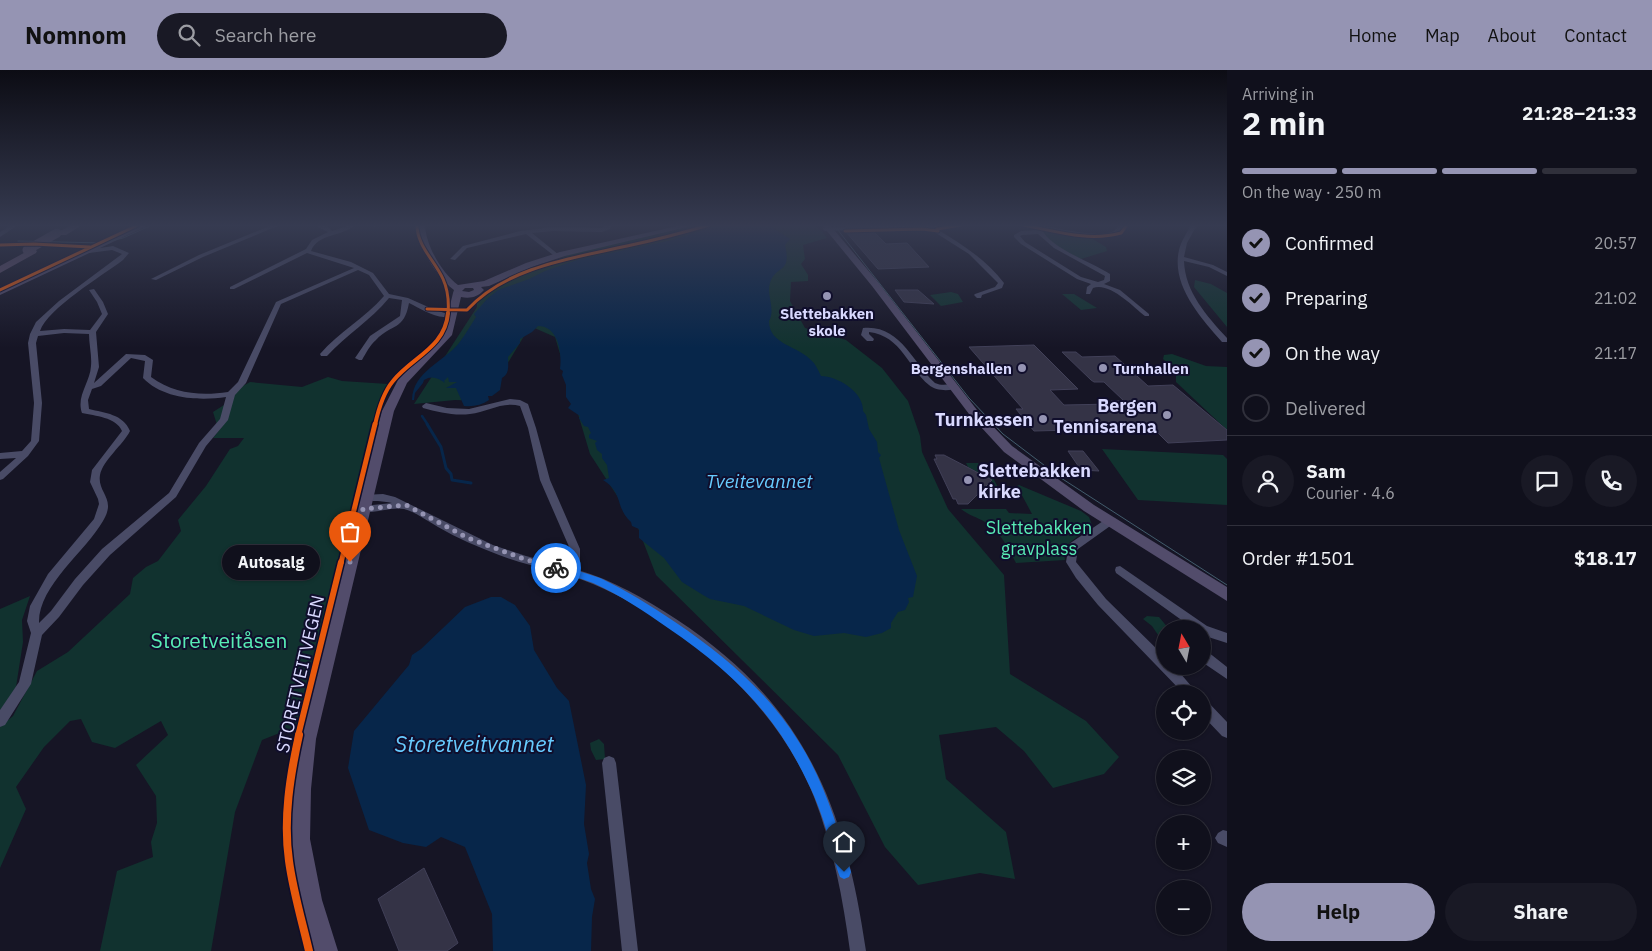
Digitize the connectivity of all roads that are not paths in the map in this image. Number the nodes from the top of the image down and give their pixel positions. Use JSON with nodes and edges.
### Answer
{"nodes":[{"id":1,"x":56,"y":266,"type":"edge"},
{"id":2,"x":111,"y":266,"type":"edge"},
{"id":3,"x":180,"y":266,"type":"edge"},
{"id":4,"x":278,"y":266,"type":"edge"},
{"id":5,"x":354,"y":266,"type":"edge"},
{"id":6,"x":439,"y":266,"type":"edge"},
{"id":7,"x":443,"y":266,"type":"edge"},
{"id":8,"x":527,"y":266,"type":"edge"},
{"id":9,"x":860,"y":266,"type":"edge"},
{"id":10,"x":984,"y":266,"type":"edge"},
{"id":11,"x":1060,"y":266,"type":"edge"},
{"id":12,"x":1092,"y":266,"type":"edge"},
{"id":13,"x":1182,"y":266,"type":"edge"},
{"id":14,"x":1211,"y":266,"type":"edge"},
{"id":15,"x":358,"y":268,"type":"junction"},
{"id":16,"x":1227,"y":274,"type":"edge"},
{"id":17,"x":154,"y":279,"type":"dead end"},
{"id":18,"x":1096,"y":284,"type":"junction"},
{"id":19,"x":232,"y":288,"type":"dead end"},
{"id":20,"x":474,"y":289,"type":"junction"},
{"id":21,"x":92,"y":290,"type":"dead end"},
{"id":22,"x":458,"y":291,"type":"junction"},
{"id":23,"x":0,"y":292,"type":"edge"},
{"id":24,"x":1088,"y":293,"type":"dead end"},
{"id":25,"x":387,"y":296,"type":"junction"},
{"id":26,"x":978,"y":297,"type":"dead end"},
{"id":27,"x":406,"y":299,"type":"junction"},
{"id":28,"x":451,"y":312,"type":"junction"},
{"id":29,"x":1147,"y":315,"type":"dead end"},
{"id":30,"x":92,"y":332,"type":"junction"},
{"id":31,"x":34,"y":334,"type":"junction"},
{"id":32,"x":870,"y":339,"type":"dead end"},
{"id":33,"x":1225,"y":340,"type":"dead end"},
{"id":34,"x":324,"y":354,"type":"dead end"},
{"id":35,"x":360,"y":358,"type":"dead end"},
{"id":36,"x":89,"y":387,"type":"junction"},
{"id":37,"x":954,"y":387,"type":"junction"},
{"id":38,"x":231,"y":394,"type":"junction"},
{"id":39,"x":426,"y":406,"type":"dead end"},
{"id":40,"x":25,"y":454,"type":"junction"},
{"id":41,"x":0,"y":456,"type":"edge"},
{"id":42,"x":0,"y":477,"type":"edge"},
{"id":43,"x":365,"y":503,"type":"junction"},
{"id":44,"x":1109,"y":521,"type":"junction"},
{"id":45,"x":1120,"y":570,"type":"dead end"},
{"id":46,"x":572,"y":571,"type":"junction"},
{"id":47,"x":1227,"y":596,"type":"edge"},
{"id":48,"x":1186,"y":620,"type":"edge"},
{"id":49,"x":37,"y":633,"type":"junction"},
{"id":50,"x":1211,"y":635,"type":"edge"},
{"id":51,"x":1227,"y":638,"type":"edge"},
{"id":52,"x":1156,"y":655,"type":"edge"},
{"id":53,"x":1211,"y":661,"type":"edge"},
{"id":54,"x":1227,"y":674,"type":"edge"},
{"id":55,"x":1175,"y":675,"type":"edge"},
{"id":56,"x":1184,"y":685,"type":"edge"},
{"id":57,"x":1211,"y":715,"type":"edge"},
{"id":58,"x":0,"y":721,"type":"edge"},
{"id":59,"x":1227,"y":732,"type":"edge"},
{"id":60,"x":609,"y":763,"type":"dead end"},
{"id":61,"x":326,"y":951,"type":"edge"},
{"id":62,"x":630,"y":951,"type":"edge"},
{"id":63,"x":858,"y":951,"type":"edge"}],
"edges":[{"from":1,"to":23,"type":"main road"},
{"from":2,"to":31,"type":"street"},
{"from":3,"to":17,"type":"street"},
{"from":4,"to":19,"type":"street"},
{"from":5,"to":15,"type":"street"},
{"from":6,"to":22,"type":"main road"},
{"from":7,"to":20,"type":"main road"},
{"from":8,"to":20,"type":"main road"},
{"from":9,"to":37,"type":"main road"},
{"from":10,"to":26,"type":"street"},
{"from":11,"to":18,"type":"street"},
{"from":12,"to":18,"type":"street"},
{"from":13,"to":33,"type":"street"},
{"from":14,"to":16,"type":"street"},
{"from":15,"to":25,"type":"street"},
{"from":15,"to":38,"type":"street"},
{"from":18,"to":24,"type":"street"},
{"from":18,"to":29,"type":"street"},
{"from":20,"to":22,"type":"main road"},
{"from":20,"to":28,"type":"main road"},
{"from":21,"to":30,"type":"street"},
{"from":22,"to":28,"type":"main road","name":"STORETVEITVEGEN"},
{"from":25,"to":27,"type":"street"},
{"from":25,"to":34,"type":"street"},
{"from":27,"to":28,"type":"street"},
{"from":27,"to":35,"type":"street"},
{"from":28,"to":43,"type":"main road","name":"STORETVEITVEGEN"},
{"from":30,"to":31,"type":"street"},
{"from":30,"to":36,"type":"street"},
{"from":31,"to":40,"type":"street"},
{"from":32,"to":37,"type":"street"},
{"from":36,"to":38,"type":"street"},
{"from":36,"to":49,"type":"street"},
{"from":37,"to":44,"type":"main road"},
{"from":38,"to":49,"type":"street"},
{"from":39,"to":46,"type":"street"},
{"from":40,"to":41,"type":"street"},
{"from":40,"to":42,"type":"street"},
{"from":43,"to":46,"type":"street"},
{"from":43,"to":61,"type":"main road","name":"STORETVEITVEGEN"},
{"from":44,"to":47,"type":"main road"},
{"from":44,"to":52,"type":"street"},
{"from":45,"to":48,"type":"street"},
{"from":46,"to":63,"type":"street"},
{"from":49,"to":58,"type":"street"},
{"from":50,"to":51,"type":"street"},
{"from":53,"to":54,"type":"street"},
{"from":55,"to":56,"type":"street"},
{"from":57,"to":59,"type":"street"},
{"from":60,"to":62,"type":"street"}]}
